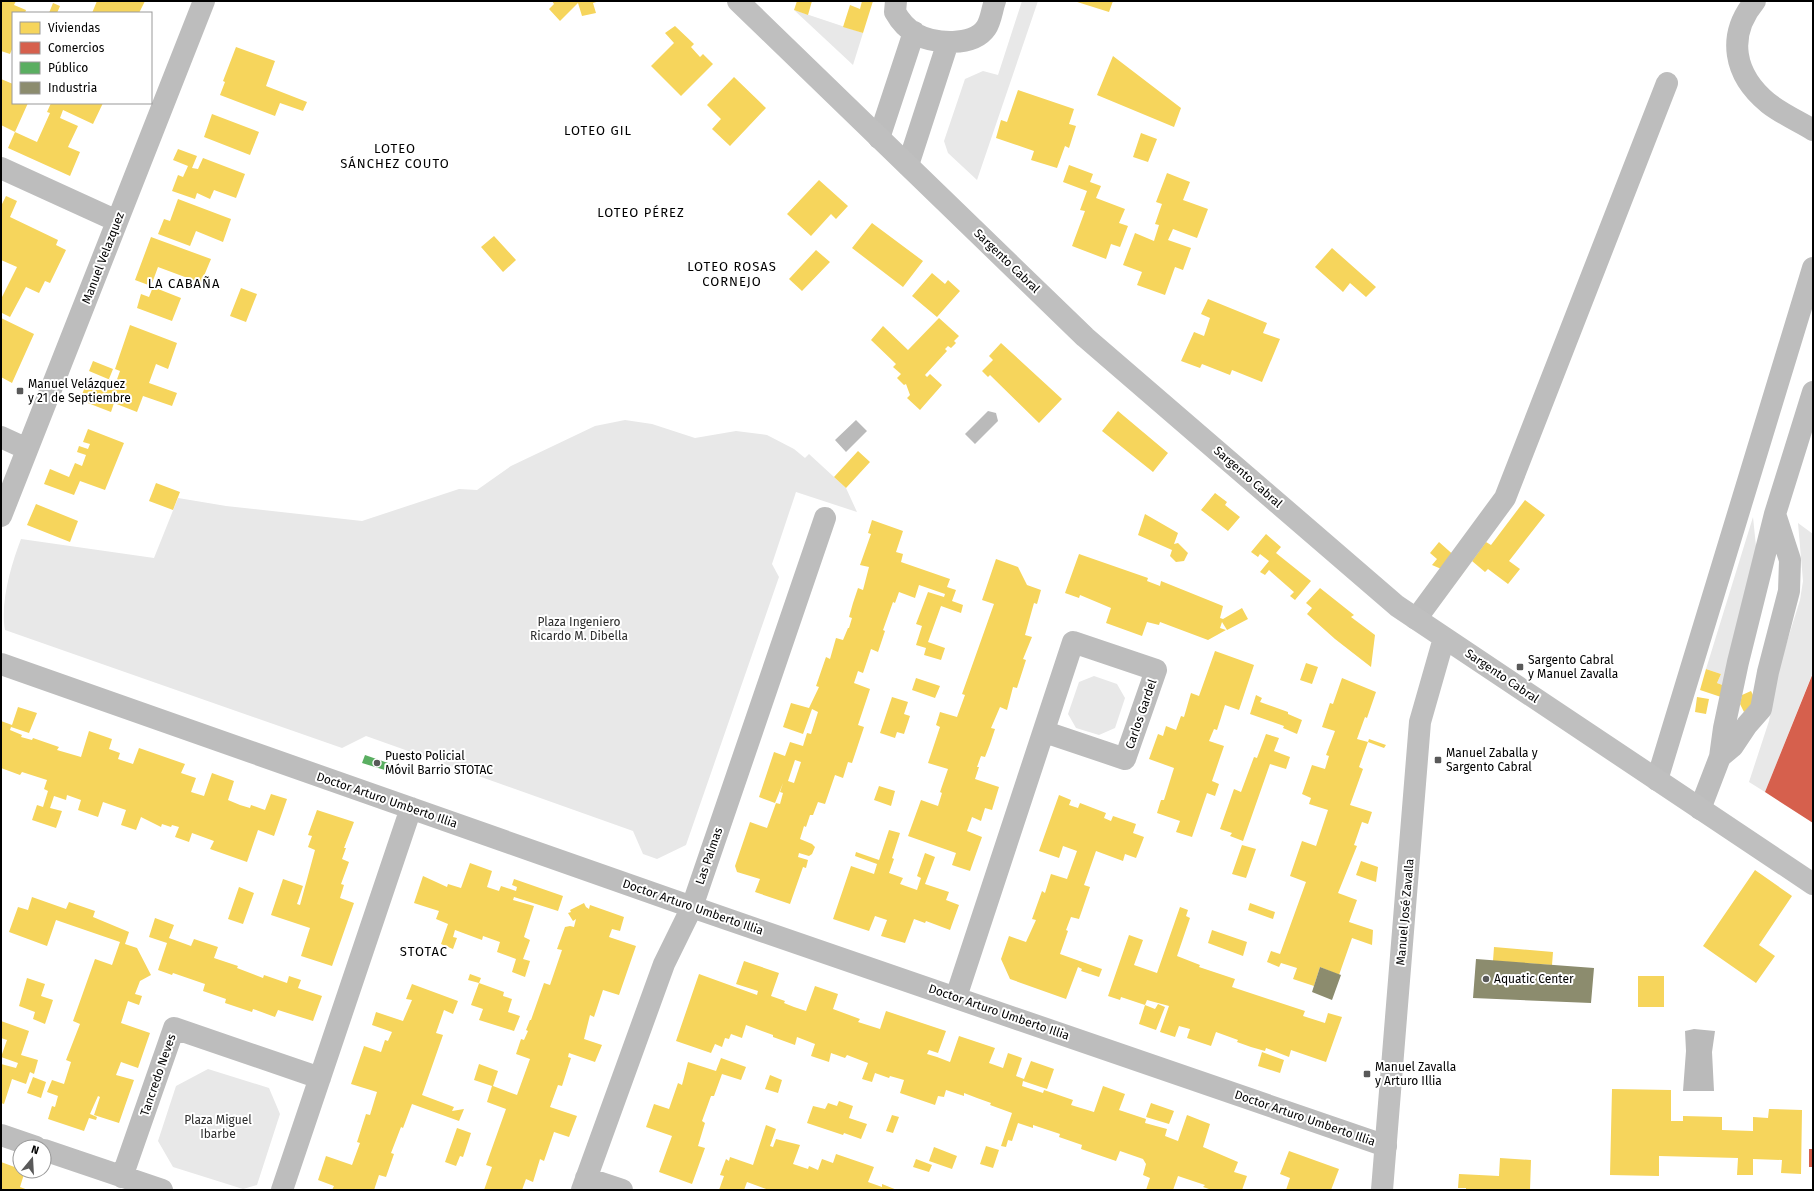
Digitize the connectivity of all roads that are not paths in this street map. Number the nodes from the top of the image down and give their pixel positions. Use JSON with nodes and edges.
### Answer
{"nodes":[{"id":1,"x":204,"y":1,"type":"edge"},
{"id":2,"x":738,"y":1,"type":"edge"},
{"id":3,"x":896,"y":1,"type":"edge"},
{"id":4,"x":995,"y":1,"type":"edge"},
{"id":5,"x":1755,"y":1,"type":"edge"},
{"id":6,"x":914,"y":32,"type":"junction"},
{"id":7,"x":948,"y":42,"type":"junction"},
{"id":8,"x":1667,"y":83,"type":"dead end"},
{"id":9,"x":1813,"y":130,"type":"edge"},
{"id":10,"x":879,"y":138,"type":"junction"},
{"id":11,"x":908,"y":165,"type":"junction"},
{"id":12,"x":1,"y":168,"type":"edge"},
{"id":13,"x":117,"y":221,"type":"junction"},
{"id":14,"x":1813,"y":268,"type":"edge"},
{"id":15,"x":1813,"y":392,"type":"edge"},
{"id":16,"x":1,"y":437,"type":"edge"},
{"id":17,"x":27,"y":449,"type":"junction"},
{"id":18,"x":1775,"y":514,"type":"junction"},
{"id":19,"x":1,"y":516,"type":"edge"},
{"id":20,"x":825,"y":518,"type":"dead end"},
{"id":21,"x":1416,"y":619,"type":"junction"},
{"id":22,"x":1444,"y":638,"type":"junction"},
{"id":23,"x":1,"y":664,"type":"edge"},
{"id":24,"x":1045,"y":732,"type":"junction"},
{"id":25,"x":1720,"y":757,"type":"junction"},
{"id":26,"x":1657,"y":780,"type":"junction"},
{"id":27,"x":411,"y":808,"type":"junction"},
{"id":28,"x":1700,"y":809,"type":"junction"},
{"id":29,"x":1813,"y":884,"type":"edge"},
{"id":30,"x":692,"y":907,"type":"junction"},
{"id":31,"x":956,"y":997,"type":"junction"},
{"id":32,"x":320,"y":1078,"type":"junction"},
{"id":33,"x":1,"y":1135,"type":"edge"},
{"id":34,"x":13,"y":1139,"type":"edge"},
{"id":35,"x":1386,"y":1146,"type":"junction"},
{"id":36,"x":52,"y":1153,"type":"edge"},
{"id":37,"x":122,"y":1177,"type":"junction"},
{"id":38,"x":584,"y":1184,"type":"edge"},
{"id":39,"x":162,"y":1190,"type":"edge"},
{"id":40,"x":282,"y":1190,"type":"edge"},
{"id":41,"x":622,"y":1190,"type":"edge"},
{"id":42,"x":1382,"y":1190,"type":"edge"}],
"edges":[{"from":1,"to":13,"type":"street","name":"Manuel Velazquez"},
{"from":2,"to":10,"type":"main road","name":"Sargento Cabral"},
{"from":3,"to":6,"type":"street"},
{"from":4,"to":7,"type":"street"},
{"from":5,"to":9,"type":"street"},
{"from":6,"to":7,"type":"street"},
{"from":6,"to":10,"type":"street"},
{"from":7,"to":11,"type":"street"},
{"from":8,"to":21,"type":"street"},
{"from":10,"to":11,"type":"main road","name":"Sargento Cabral"},
{"from":11,"to":21,"type":"main road","name":"Sargento Cabral"},
{"from":12,"to":13,"type":"street"},
{"from":13,"to":17,"type":"street","name":"Manuel Velazquez"},
{"from":14,"to":26,"type":"street"},
{"from":15,"to":18,"type":"street"},
{"from":16,"to":17,"type":"street"},
{"from":17,"to":19,"type":"street","name":"Manuel Velazquez"},
{"from":18,"to":25,"type":"street"},
{"from":18,"to":25,"type":"street"},
{"from":20,"to":30,"type":"street","name":"Las Palmas"},
{"from":21,"to":22,"type":"main road","name":"Sargento Cabral"},
{"from":22,"to":26,"type":"main road","name":"Sargento Cabral"},
{"from":22,"to":35,"type":"main road","name":"Manuel José Zavalla"},
{"from":23,"to":27,"type":"street","name":"Doctor Arturo Umberto Illia"},
{"from":24,"to":24,"type":"street","name":"Carlos Gardel"},
{"from":24,"to":31,"type":"street","name":"Carlos Gardel"},
{"from":25,"to":28,"type":"street"},
{"from":26,"to":28,"type":"main road","name":"Sargento Cabral"},
{"from":27,"to":30,"type":"street","name":"Doctor Arturo Umberto Illia"},
{"from":27,"to":32,"type":"street"},
{"from":28,"to":29,"type":"main road","name":"Sargento Cabral"},
{"from":30,"to":31,"type":"street","name":"Doctor Arturo Umberto Illia"},
{"from":30,"to":38,"type":"street","name":"Las Palmas"},
{"from":31,"to":35,"type":"street","name":"Doctor Arturo Umberto Illia"},
{"from":32,"to":37,"type":"street","name":"Tancredo Neves"},
{"from":32,"to":40,"type":"street"},
{"from":33,"to":34,"type":"street"},
{"from":35,"to":42,"type":"main road","name":"Manuel José Zavalla"},
{"from":36,"to":37,"type":"street"},
{"from":37,"to":39,"type":"street"},
{"from":38,"to":41,"type":"street"}]}
